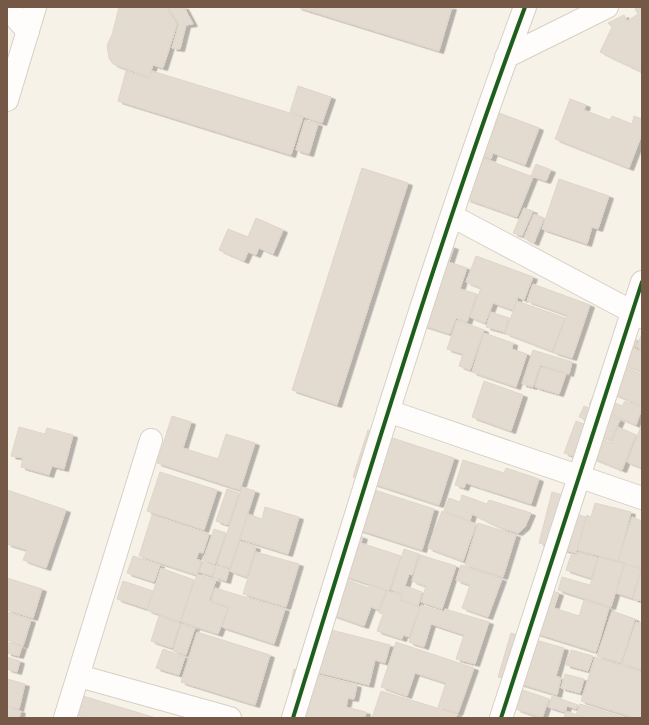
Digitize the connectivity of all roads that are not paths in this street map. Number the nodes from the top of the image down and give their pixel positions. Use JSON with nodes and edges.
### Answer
{"nodes":[{"id":1,"x":35,"y":7,"type":"edge"},
{"id":2,"x":525,"y":7,"type":"edge"},
{"id":3,"x":607,"y":7,"type":"edge"},
{"id":4,"x":7,"y":8,"type":"edge"},
{"id":5,"x":28,"y":31,"type":"junction"},
{"id":6,"x":506,"y":57,"type":"junction"},
{"id":7,"x":7,"y":100,"type":"edge"},
{"id":8,"x":452,"y":216,"type":"junction"},
{"id":9,"x":642,"y":282,"type":"edge"},
{"id":10,"x":637,"y":315,"type":"edge"},
{"id":11,"x":388,"y":411,"type":"junction"},
{"id":12,"x":151,"y":440,"type":"dead end"},
{"id":13,"x":579,"y":477,"type":"junction"},
{"id":14,"x":642,"y":498,"type":"edge"},
{"id":15,"x":79,"y":676,"type":"junction"},
{"id":16,"x":65,"y":718,"type":"edge"},
{"id":17,"x":230,"y":718,"type":"edge"},
{"id":18,"x":293,"y":718,"type":"edge"},
{"id":19,"x":501,"y":718,"type":"edge"}],
"edges":[{"from":1,"to":5,"type":"street"},
{"from":2,"to":6,"type":"street"},
{"from":3,"to":6,"type":"street"},
{"from":4,"to":5,"type":"street"},
{"from":5,"to":7,"type":"street"},
{"from":6,"to":8,"type":"street"},
{"from":8,"to":10,"type":"street"},
{"from":8,"to":11,"type":"street"},
{"from":9,"to":10,"type":"street"},
{"from":10,"to":13,"type":"street"},
{"from":11,"to":13,"type":"street"},
{"from":11,"to":18,"type":"street"},
{"from":12,"to":15,"type":"street"},
{"from":13,"to":14,"type":"street"},
{"from":13,"to":19,"type":"street"},
{"from":15,"to":16,"type":"street"},
{"from":15,"to":17,"type":"street"}]}
